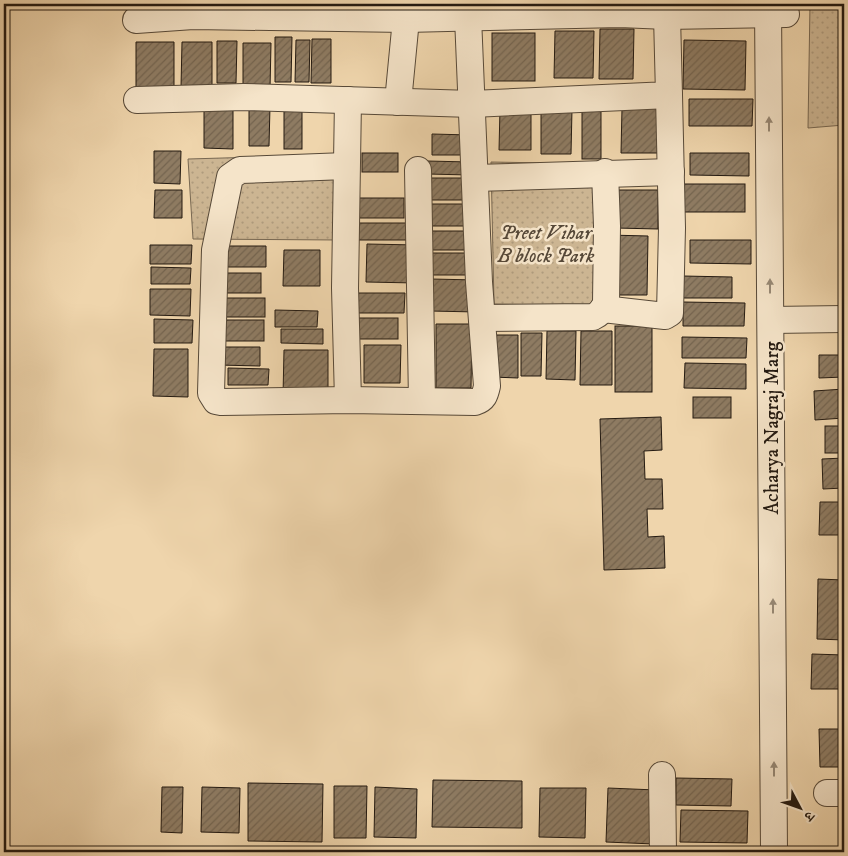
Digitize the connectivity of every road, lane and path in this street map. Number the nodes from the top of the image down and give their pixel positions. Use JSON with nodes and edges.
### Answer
{"nodes":[{"id":1,"x":777,"y":9,"type":"edge"},
{"id":2,"x":205,"y":10,"type":"edge"},
{"id":3,"x":667,"y":16,"type":"junction"},
{"id":4,"x":468,"y":17,"type":"junction"},
{"id":5,"x":406,"y":19,"type":"junction"},
{"id":6,"x":136,"y":20,"type":"dead end"},
{"id":7,"x":669,"y":95,"type":"junction"},
{"id":8,"x":137,"y":100,"type":"dead end"},
{"id":9,"x":348,"y":100,"type":"junction"},
{"id":10,"x":398,"y":102,"type":"junction"},
{"id":11,"x":472,"y":104,"type":"junction"},
{"id":12,"x":346,"y":166,"type":"junction"},
{"id":13,"x":418,"y":170,"type":"dead end"},
{"id":14,"x":605,"y":172,"type":"junction"},
{"id":15,"x":671,"y":172,"type":"junction"},
{"id":16,"x":475,"y":178,"type":"junction"},
{"id":17,"x":603,"y":309,"type":"junction"},
{"id":18,"x":482,"y":318,"type":"junction"},
{"id":19,"x":844,"y":319,"type":"edge"},
{"id":20,"x":780,"y":320,"type":"junction"},
{"id":21,"x":348,"y":400,"type":"junction"},
{"id":22,"x":422,"y":401,"type":"junction"},
{"id":23,"x":662,"y":775,"type":"dead end"},
{"id":24,"x":663,"y":852,"type":"edge"},
{"id":25,"x":774,"y":852,"type":"edge"},
{"id":26,"x":791,"y":852,"type":"edge"}],
"edges":[{"from":1,"to":3,"type":"street"},
{"from":1,"to":20,"type":"street","name":"Acharya Nagraj Marg"},
{"from":2,"to":5,"type":"street"},
{"from":2,"to":6,"type":"street"},
{"from":3,"to":4,"type":"street"},
{"from":3,"to":7,"type":"street"},
{"from":4,"to":5,"type":"street"},
{"from":4,"to":11,"type":"street"},
{"from":5,"to":10,"type":"street"},
{"from":7,"to":11,"type":"street"},
{"from":7,"to":15,"type":"street"},
{"from":8,"to":9,"type":"street"},
{"from":9,"to":10,"type":"street"},
{"from":9,"to":12,"type":"street"},
{"from":10,"to":11,"type":"street"},
{"from":11,"to":16,"type":"street"},
{"from":12,"to":21,"type":"street"},
{"from":12,"to":21,"type":"street"},
{"from":13,"to":22,"type":"street"},
{"from":14,"to":15,"type":"street"},
{"from":14,"to":16,"type":"street"},
{"from":14,"to":17,"type":"street"},
{"from":15,"to":17,"type":"street"},
{"from":16,"to":18,"type":"street"},
{"from":17,"to":18,"type":"street"},
{"from":18,"to":22,"type":"street"},
{"from":19,"to":20,"type":"street"},
{"from":25,"to":20,"type":"street","name":"Acharya Nagraj Marg","one_way":true},
{"from":20,"to":26,"type":"street","name":"Acharya Nagraj Marg"},
{"from":21,"to":22,"type":"street"},
{"from":23,"to":24,"type":"street"}]}
